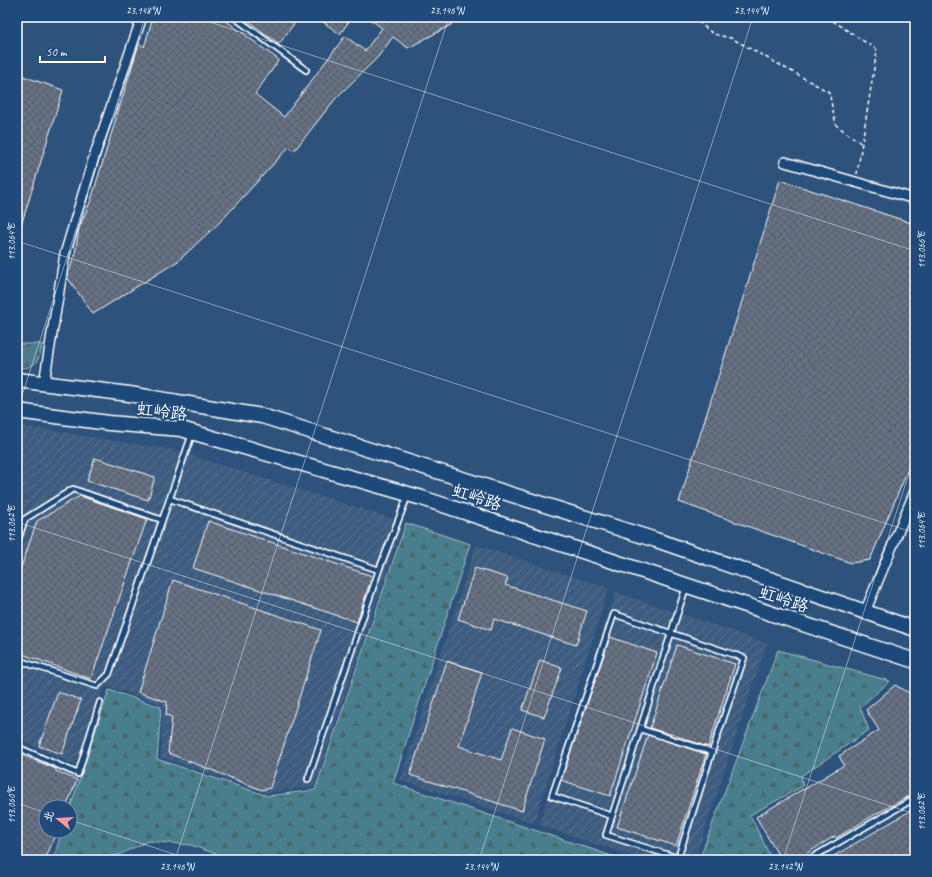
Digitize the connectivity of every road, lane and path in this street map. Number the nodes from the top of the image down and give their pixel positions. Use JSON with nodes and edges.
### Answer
{"nodes":[{"id":1,"x":142,"y":17,"type":"edge"},
{"id":2,"x":234,"y":17,"type":"edge"},
{"id":3,"x":693,"y":17,"type":"edge"},
{"id":4,"x":827,"y":17,"type":"edge"},
{"id":5,"x":306,"y":70,"type":"dead end"},
{"id":6,"x":862,"y":144,"type":"junction"},
{"id":7,"x":785,"y":162,"type":"dead end"},
{"id":8,"x":856,"y":182,"type":"junction"},
{"id":9,"x":915,"y":199,"type":"edge"},
{"id":10,"x":17,"y":380,"type":"edge"},
{"id":11,"x":44,"y":383,"type":"junction"},
{"id":12,"x":17,"y":411,"type":"edge"},
{"id":13,"x":193,"y":433,"type":"junction"},
{"id":14,"x":915,"y":491,"type":"edge"},
{"id":15,"x":408,"y":494,"type":"junction"},
{"id":16,"x":170,"y":500,"type":"junction"},
{"id":17,"x":162,"y":520,"type":"junction"},
{"id":18,"x":17,"y":543,"type":"edge"},
{"id":19,"x":379,"y":570,"type":"junction"},
{"id":20,"x":686,"y":586,"type":"junction"},
{"id":21,"x":865,"y":612,"type":"junction"},
{"id":22,"x":915,"y":629,"type":"edge"},
{"id":23,"x":671,"y":633,"type":"junction"},
{"id":24,"x":17,"y":660,"type":"edge"},
{"id":25,"x":915,"y":662,"type":"edge"},
{"id":26,"x":100,"y":702,"type":"dead end"},
{"id":27,"x":640,"y":729,"type":"junction"},
{"id":28,"x":17,"y":747,"type":"edge"},
{"id":29,"x":712,"y":752,"type":"junction"},
{"id":30,"x":308,"y":779,"type":"dead end"},
{"id":31,"x":915,"y":798,"type":"edge"},
{"id":32,"x":612,"y":816,"type":"junction"},
{"id":33,"x":808,"y":860,"type":"edge"}],
"edges":[{"from":1,"to":11,"type":"street"},
{"from":2,"to":5,"type":"lane"},
{"from":3,"to":6,"type":"path"},
{"from":4,"to":6,"type":"path"},
{"from":6,"to":8,"type":"path"},
{"from":7,"to":8,"type":"street"},
{"from":8,"to":9,"type":"street"},
{"from":10,"to":11,"type":"main road","name":"虹岭路"},
{"from":11,"to":21,"type":"main road","name":"虹岭路"},
{"from":12,"to":13,"type":"main road","name":"虹岭路"},
{"from":13,"to":15,"type":"main road","name":"虹岭路"},
{"from":13,"to":16,"type":"lane"},
{"from":14,"to":21,"type":"street"},
{"from":15,"to":19,"type":"lane"},
{"from":15,"to":20,"type":"main road","name":"虹岭路"},
{"from":16,"to":17,"type":"lane"},
{"from":16,"to":19,"type":"lane"},
{"from":17,"to":18,"type":"lane"},
{"from":17,"to":24,"type":"lane"},
{"from":19,"to":30,"type":"lane"},
{"from":20,"to":23,"type":"lane"},
{"from":20,"to":25,"type":"main road","name":"虹岭路"},
{"from":21,"to":22,"type":"main road","name":"虹岭路"},
{"from":23,"to":27,"type":"lane"},
{"from":23,"to":29,"type":"lane"},
{"from":23,"to":32,"type":"lane"},
{"from":26,"to":28,"type":"lane"},
{"from":27,"to":29,"type":"lane"},
{"from":27,"to":32,"type":"lane"},
{"from":29,"to":32,"type":"lane"},
{"from":31,"to":33,"type":"lane"}]}
